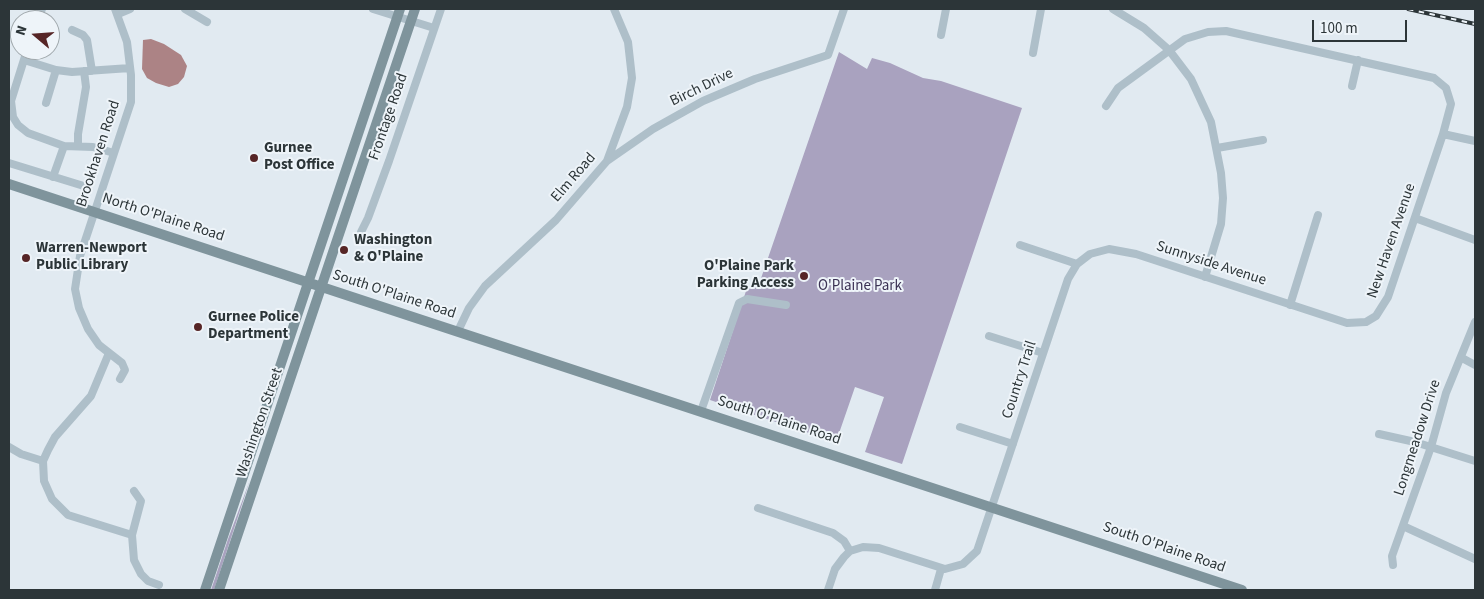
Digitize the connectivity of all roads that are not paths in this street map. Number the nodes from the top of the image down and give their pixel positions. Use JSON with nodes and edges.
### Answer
{"nodes":[{"id":1,"x":130,"y":9,"type":"edge"},
{"id":2,"x":185,"y":9,"type":"edge"},
{"id":3,"x":374,"y":9,"type":"edge"},
{"id":4,"x":415,"y":9,"type":"edge"},
{"id":5,"x":441,"y":9,"type":"edge"},
{"id":6,"x":614,"y":9,"type":"edge"},
{"id":7,"x":844,"y":9,"type":"edge"},
{"id":8,"x":946,"y":9,"type":"edge"},
{"id":9,"x":1041,"y":9,"type":"edge"},
{"id":10,"x":1113,"y":9,"type":"edge"},
{"id":11,"x":117,"y":12,"type":"edge"},
{"id":12,"x":399,"y":12,"type":"edge"},
{"id":13,"x":411,"y":20,"type":"junction"},
{"id":14,"x":207,"y":22,"type":"dead end"},
{"id":15,"x":434,"y":28,"type":"junction"},
{"id":16,"x":72,"y":30,"type":"dead end"},
{"id":17,"x":941,"y":36,"type":"dead end"},
{"id":18,"x":1169,"y":50,"type":"junction"},
{"id":19,"x":1033,"y":53,"type":"dead end"},
{"id":20,"x":24,"y":60,"type":"joint"},
{"id":21,"x":1358,"y":60,"type":"junction"},
{"id":22,"x":130,"y":68,"type":"junction"},
{"id":23,"x":56,"y":70,"type":"junction"},
{"id":24,"x":88,"y":71,"type":"junction"},
{"id":25,"x":1352,"y":86,"type":"dead end"},
{"id":26,"x":46,"y":103,"type":"dead end"},
{"id":27,"x":1106,"y":106,"type":"dead end"},
{"id":28,"x":1443,"y":134,"type":"junction"},
{"id":29,"x":1264,"y":140,"type":"dead end"},
{"id":30,"x":1475,"y":141,"type":"edge"},
{"id":31,"x":64,"y":146,"type":"junction"},
{"id":32,"x":78,"y":146,"type":"junction"},
{"id":33,"x":1218,"y":148,"type":"junction"},
{"id":34,"x":114,"y":153,"type":"junction"},
{"id":35,"x":607,"y":161,"type":"junction"},
{"id":36,"x":9,"y":163,"type":"edge"},
{"id":37,"x":52,"y":178,"type":"junction"},
{"id":38,"x":9,"y":184,"type":"edge"},
{"id":39,"x":87,"y":187,"type":"dead end"},
{"id":40,"x":95,"y":211,"type":"junction"},
{"id":41,"x":1318,"y":215,"type":"dead end"},
{"id":42,"x":1415,"y":218,"type":"junction"},
{"id":43,"x":360,"y":232,"type":"dead end"},
{"id":44,"x":1475,"y":240,"type":"edge"},
{"id":45,"x":1020,"y":245,"type":"dead end"},
{"id":46,"x":1077,"y":264,"type":"junction"},
{"id":47,"x":1205,"y":277,"type":"junction"},
{"id":48,"x":307,"y":282,"type":"junction"},
{"id":49,"x":322,"y":287,"type":"junction"},
{"id":50,"x":786,"y":305,"type":"dead end"},
{"id":51,"x":1290,"y":305,"type":"junction"},
{"id":52,"x":1338,"y":320,"type":"joint"},
{"id":53,"x":1475,"y":322,"type":"edge"},
{"id":54,"x":458,"y":332,"type":"junction"},
{"id":55,"x":989,"y":336,"type":"dead end"},
{"id":56,"x":109,"y":353,"type":"junction"},
{"id":57,"x":1043,"y":353,"type":"junction"},
{"id":58,"x":1462,"y":358,"type":"junction"},
{"id":59,"x":1475,"y":365,"type":"edge"},
{"id":60,"x":120,"y":379,"type":"dead end"},
{"id":61,"x":701,"y":411,"type":"junction"},
{"id":62,"x":960,"y":427,"type":"dead end"},
{"id":63,"x":1380,"y":434,"type":"dead end"},
{"id":64,"x":1013,"y":444,"type":"junction"},
{"id":65,"x":9,"y":447,"type":"edge"},
{"id":66,"x":1431,"y":447,"type":"junction"},
{"id":67,"x":43,"y":461,"type":"junction"},
{"id":68,"x":1475,"y":461,"type":"edge"},
{"id":69,"x":134,"y":491,"type":"dead end"},
{"id":70,"x":992,"y":507,"type":"junction"},
{"id":71,"x":758,"y":508,"type":"dead end"},
{"id":72,"x":1403,"y":526,"type":"junction"},
{"id":73,"x":132,"y":534,"type":"junction"},
{"id":74,"x":850,"y":551,"type":"junction"},
{"id":75,"x":1475,"y":559,"type":"edge"},
{"id":76,"x":1393,"y":564,"type":"dead end"},
{"id":77,"x":941,"y":569,"type":"junction"},
{"id":78,"x":159,"y":585,"type":"dead end"},
{"id":79,"x":205,"y":590,"type":"edge"},
{"id":80,"x":219,"y":590,"type":"edge"},
{"id":81,"x":828,"y":590,"type":"edge"},
{"id":82,"x":935,"y":590,"type":"edge"},
{"id":83,"x":1242,"y":590,"type":"edge"}],
"edges":[{"from":1,"to":11,"type":"street"},
{"from":2,"to":14,"type":"street"},
{"from":3,"to":12,"type":"street"},
{"from":4,"to":13,"type":"main road","name":"Washington Street"},
{"from":5,"to":15,"type":"street","name":"Frontage Road"},
{"from":6,"to":35,"type":"street","name":"Elm Road"},
{"from":7,"to":35,"type":"street","name":"Birch Drive"},
{"from":8,"to":17,"type":"street"},
{"from":9,"to":19,"type":"street"},
{"from":10,"to":18,"type":"street"},
{"from":11,"to":22,"type":"street","name":"Brookhaven Road"},
{"from":12,"to":13,"type":"street"},
{"from":12,"to":48,"type":"main road","name":"Washington Street"},
{"from":13,"to":15,"type":"street"},
{"from":13,"to":49,"type":"main road","name":"Washington Street"},
{"from":15,"to":43,"type":"street","name":"Frontage Road"},
{"from":16,"to":24,"type":"street"},
{"from":18,"to":21,"type":"street","name":"New Haven Avenue"},
{"from":18,"to":27,"type":"street","name":"New Haven Avenue"},
{"from":18,"to":33,"type":"street"},
{"from":20,"to":23,"type":"street"},
{"from":20,"to":31,"type":"street"},
{"from":21,"to":25,"type":"street"},
{"from":21,"to":28,"type":"street","name":"New Haven Avenue"},
{"from":22,"to":24,"type":"street"},
{"from":22,"to":34,"type":"street","name":"Brookhaven Road"},
{"from":23,"to":24,"type":"street"},
{"from":23,"to":26,"type":"street"},
{"from":24,"to":32,"type":"street"},
{"from":28,"to":30,"type":"street"},
{"from":28,"to":42,"type":"street","name":"New Haven Avenue"},
{"from":29,"to":33,"type":"street"},
{"from":31,"to":32,"type":"street"},
{"from":31,"to":37,"type":"street"},
{"from":32,"to":34,"type":"street"},
{"from":33,"to":47,"type":"street"},
{"from":34,"to":40,"type":"street","name":"Brookhaven Road"},
{"from":35,"to":54,"type":"street","name":"Elm Road"},
{"from":36,"to":37,"type":"street"},
{"from":37,"to":39,"type":"street"},
{"from":38,"to":40,"type":"main road","name":"North O'Plaine Road"},
{"from":40,"to":48,"type":"main road","name":"North O'Plaine Road"},
{"from":40,"to":56,"type":"street","name":"Brookhaven Road"},
{"from":41,"to":51,"type":"street"},
{"from":42,"to":44,"type":"street"},
{"from":42,"to":52,"type":"street","name":"New Haven Avenue"},
{"from":45,"to":46,"type":"street"},
{"from":46,"to":47,"type":"street","name":"Sunnyside Avenue"},
{"from":46,"to":57,"type":"street","name":"Country Trail"},
{"from":47,"to":51,"type":"street","name":"Sunnyside Avenue"},
{"from":48,"to":49,"type":"main road","name":"South O'Plaine Road"},
{"from":48,"to":79,"type":"main road","name":"Washington Street"},
{"from":49,"to":54,"type":"main road","name":"South O'Plaine Road"},
{"from":49,"to":80,"type":"main road","name":"Washington Street"},
{"from":50,"to":61,"type":"street"},
{"from":51,"to":52,"type":"street","name":"Sunnyside Avenue"},
{"from":53,"to":58,"type":"street","name":"Longmeadow Drive"},
{"from":54,"to":61,"type":"main road","name":"South O'Plaine Road"},
{"from":55,"to":57,"type":"street"},
{"from":56,"to":60,"type":"street","name":"Brookhaven Road"},
{"from":56,"to":67,"type":"street"},
{"from":57,"to":64,"type":"street","name":"Country Trail"},
{"from":58,"to":59,"type":"street"},
{"from":58,"to":66,"type":"street","name":"Longmeadow Drive"},
{"from":61,"to":70,"type":"main road","name":"South O'Plaine Road"},
{"from":62,"to":64,"type":"street"},
{"from":63,"to":66,"type":"street"},
{"from":64,"to":70,"type":"street","name":"Country Trail"},
{"from":65,"to":67,"type":"street"},
{"from":66,"to":68,"type":"street"},
{"from":66,"to":72,"type":"street","name":"Longmeadow Drive"},
{"from":67,"to":73,"type":"street"},
{"from":69,"to":73,"type":"street"},
{"from":70,"to":77,"type":"street","name":"Country Trail"},
{"from":70,"to":83,"type":"main road","name":"South O'Plaine Road"},
{"from":71,"to":74,"type":"street"},
{"from":72,"to":75,"type":"street"},
{"from":72,"to":76,"type":"street","name":"Longmeadow Drive"},
{"from":73,"to":78,"type":"street"},
{"from":74,"to":77,"type":"street"},
{"from":74,"to":81,"type":"street"},
{"from":77,"to":82,"type":"street"}]}
